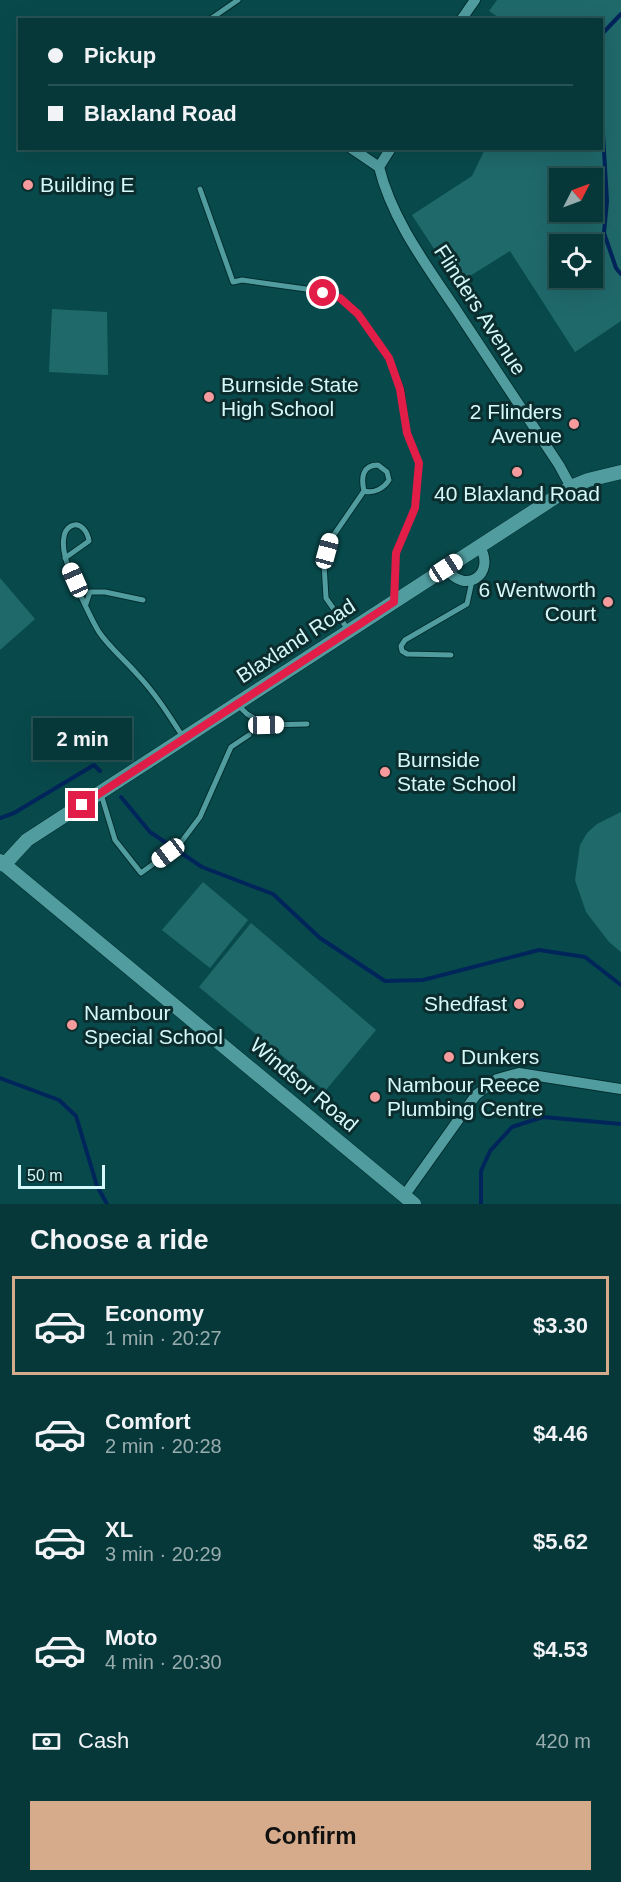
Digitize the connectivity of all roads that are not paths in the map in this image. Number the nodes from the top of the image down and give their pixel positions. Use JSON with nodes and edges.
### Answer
{"nodes":[{"id":1,"x":238,"y":0,"type":"edge"},
{"id":2,"x":475,"y":0,"type":"edge"},
{"id":3,"x":212,"y":18,"type":"edge"},
{"id":4,"x":462,"y":18,"type":"edge"},
{"id":5,"x":354,"y":150,"type":"edge"},
{"id":6,"x":390,"y":150,"type":"edge"},
{"id":7,"x":378,"y":167,"type":"junction"},
{"id":8,"x":200,"y":189,"type":"dead end"},
{"id":9,"x":621,"y":472,"type":"edge"},
{"id":10,"x":571,"y":487,"type":"junction"},
{"id":11,"x":364,"y":491,"type":"junction"},
{"id":12,"x":480,"y":547,"type":"junction"},
{"id":13,"x":65,"y":558,"type":"junction"},
{"id":14,"x":446,"y":568,"type":"junction"},
{"id":15,"x":472,"y":581,"type":"junction"},
{"id":16,"x":143,"y":600,"type":"dead end"},
{"id":17,"x":394,"y":602,"type":"junction"},
{"id":18,"x":86,"y":604,"type":"junction"},
{"id":19,"x":349,"y":631,"type":"junction"},
{"id":20,"x":451,"y":655,"type":"dead end"},
{"id":21,"x":237,"y":704,"type":"junction"},
{"id":22,"x":307,"y":724,"type":"dead end"},
{"id":23,"x":249,"y":735,"type":"dead end"},
{"id":24,"x":184,"y":739,"type":"junction"},
{"id":25,"x":101,"y":793,"type":"junction"},
{"id":26,"x":2,"y":863,"type":"edge"},
{"id":27,"x":621,"y":1089,"type":"edge"},
{"id":28,"x":409,"y":1200,"type":"edge"}],
"edges":[{"from":1,"to":3,"type":"lane"},
{"from":2,"to":4,"type":"street"},
{"from":5,"to":7,"type":"street"},
{"from":6,"to":7,"type":"street"},
{"from":7,"to":10,"type":"street","name":"Flinders Avenue"},
{"from":8,"to":17,"type":"lane"},
{"from":9,"to":10,"type":"street","name":"Blaxland Road"},
{"from":10,"to":12,"type":"street","name":"Blaxland Road"},
{"from":11,"to":11,"type":"lane"},
{"from":11,"to":19,"type":"lane"},
{"from":12,"to":14,"type":"street","name":"Blaxland Road"},
{"from":12,"to":15,"type":"street"},
{"from":13,"to":13,"type":"lane"},
{"from":13,"to":18,"type":"lane"},
{"from":14,"to":15,"type":"street"},
{"from":14,"to":17,"type":"street","name":"Blaxland Road"},
{"from":15,"to":20,"type":"lane"},
{"from":16,"to":18,"type":"lane"},
{"from":17,"to":19,"type":"street","name":"Blaxland Road"},
{"from":18,"to":24,"type":"lane"},
{"from":19,"to":21,"type":"street","name":"Blaxland Road"},
{"from":21,"to":22,"type":"lane"},
{"from":21,"to":24,"type":"street","name":"Blaxland Road"},
{"from":23,"to":25,"type":"lane"},
{"from":24,"to":25,"type":"street","name":"Blaxland Road"},
{"from":25,"to":26,"type":"street","name":"Blaxland Road"},
{"from":26,"to":28,"type":"street","name":"Windsor Road"},
{"from":27,"to":28,"type":"street"}]}
